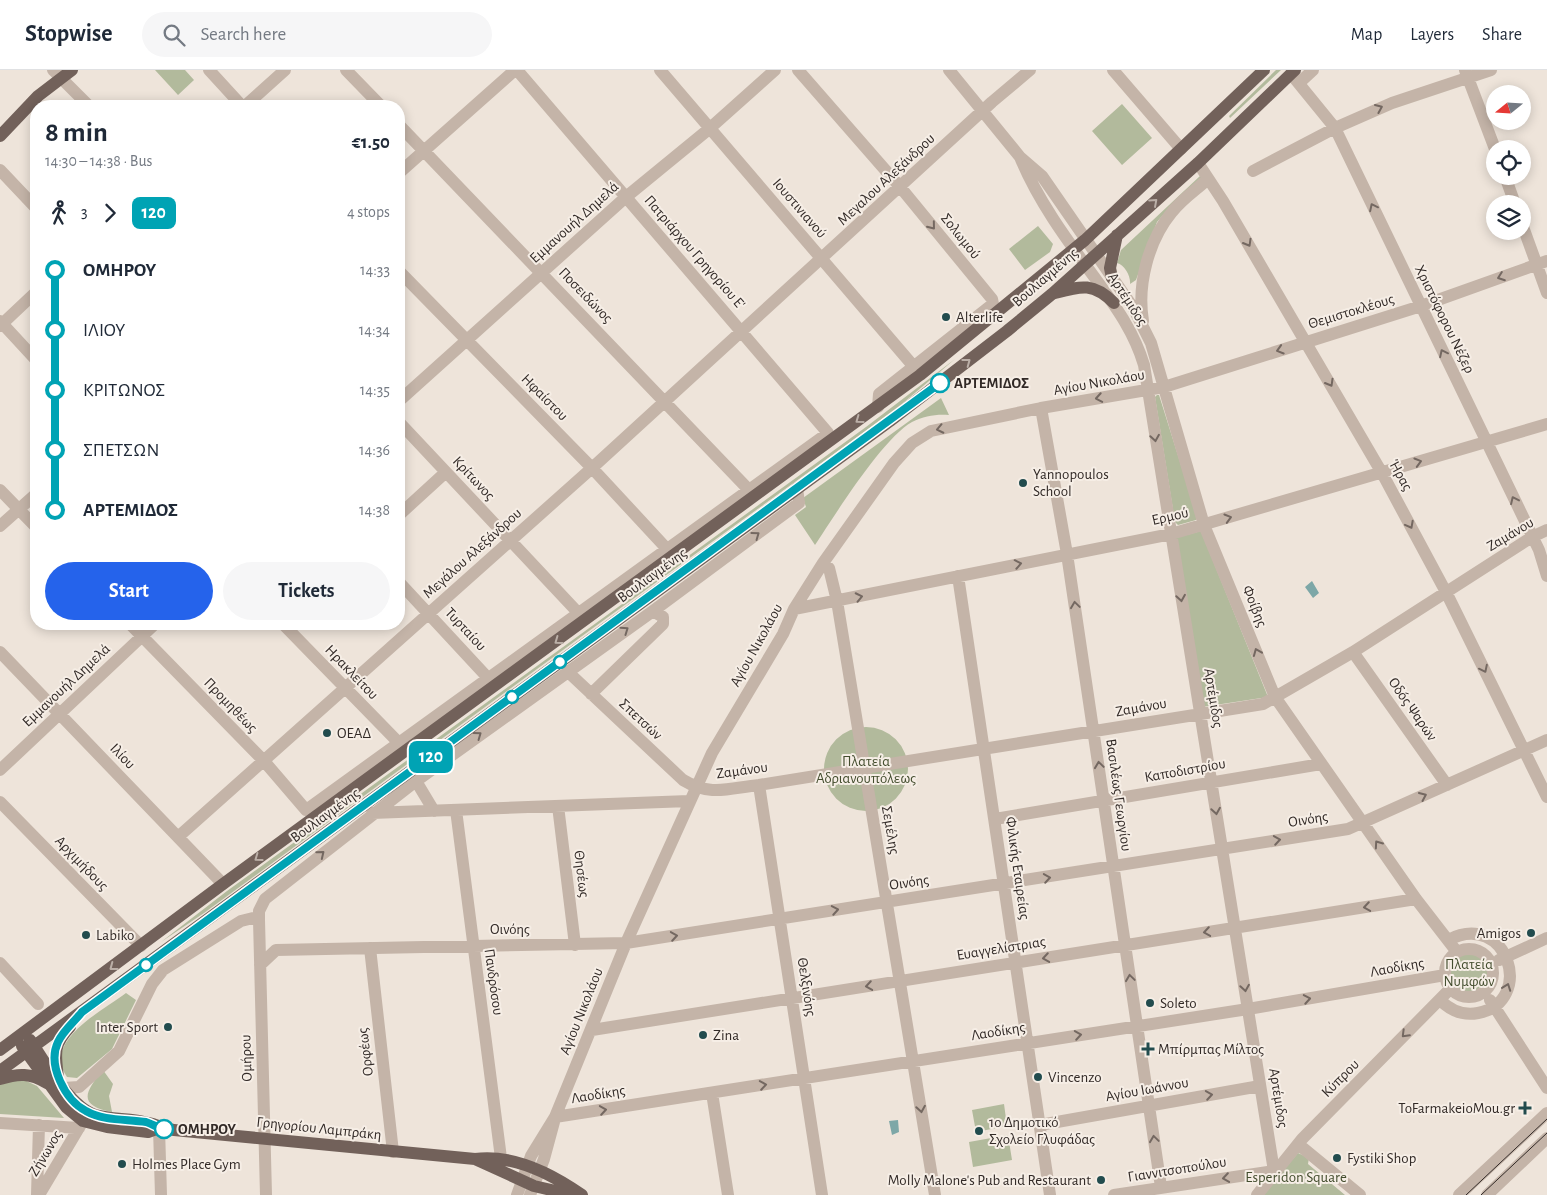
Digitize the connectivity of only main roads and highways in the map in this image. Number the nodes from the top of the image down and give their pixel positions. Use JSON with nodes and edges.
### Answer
{"nodes":[{"id":1,"x":72,"y":70,"type":"edge"},
{"id":2,"x":1264,"y":70,"type":"edge"},
{"id":3,"x":57,"y":74,"type":"edge"},
{"id":4,"x":1295,"y":76,"type":"edge"},
{"id":5,"x":34,"y":100,"type":"edge"},
{"id":6,"x":30,"y":104,"type":"edge"},
{"id":7,"x":0,"y":136,"type":"edge"},
{"id":8,"x":1117,"y":235,"type":"junction"},
{"id":9,"x":1115,"y":282,"type":"road end"},
{"id":10,"x":1052,"y":294,"type":"junction"},
{"id":11,"x":1114,"y":303,"type":"road end"},
{"id":12,"x":995,"y":316,"type":"junction"},
{"id":13,"x":972,"y":323,"type":"road end"},
{"id":14,"x":82,"y":1012,"type":"junction"},
{"id":15,"x":21,"y":1035,"type":"junction"},
{"id":16,"x":30,"y":1049,"type":"junction"},
{"id":17,"x":0,"y":1050,"type":"edge"},
{"id":18,"x":0,"y":1072,"type":"edge"},
{"id":19,"x":0,"y":1079,"type":"edge"},
{"id":20,"x":57,"y":1084,"type":"junction"},
{"id":21,"x":476,"y":1159,"type":"junction"},
{"id":22,"x":532,"y":1190,"type":"edge"},
{"id":23,"x":572,"y":1195,"type":"edge"},
{"id":24,"x":582,"y":1195,"type":"edge"}],
"edges":[{"from":1,"to":3,"type":"main road"},
{"from":2,"to":12,"type":"main road","name":"Βουλιαγμένης"},
{"from":3,"to":5,"type":"main road"},
{"from":8,"to":4,"type":"main road","name":"Βουλιαγμένης","one_way":true},
{"from":6,"to":7,"type":"main road"},
{"from":8,"to":9,"type":"main road"},
{"from":8,"to":10,"type":"main road","name":"Βουλιαγμένης"},
{"from":10,"to":11,"type":"main road"},
{"from":14,"to":10,"type":"main road","name":"Βουλιαγμένης","one_way":true},
{"from":12,"to":13,"type":"main road"},
{"from":12,"to":15,"type":"main road","name":"Βουλιαγμένης","one_way":true},
{"from":14,"to":16,"type":"main road","name":"Βουλιαγμένης"},
{"from":14,"to":20,"type":"main road"},
{"from":15,"to":16,"type":"main road"},
{"from":15,"to":17,"type":"main road","name":"Βουλιαγμένης"},
{"from":16,"to":18,"type":"main road","name":"Βουλιαγμένης"},
{"from":16,"to":20,"type":"main road"},
{"from":19,"to":20,"type":"main road"},
{"from":20,"to":21,"type":"main road","name":"Γρηγορίου Λαμπράκη"},
{"from":21,"to":22,"type":"main road","name":"Γρηγορίου Λαμπράκη"},
{"from":21,"to":24,"type":"main road","name":"Γρηγορίου Λαμπράκη"},
{"from":22,"to":23,"type":"main road","name":"Γρηγορίου Λαμπράκη"}]}
